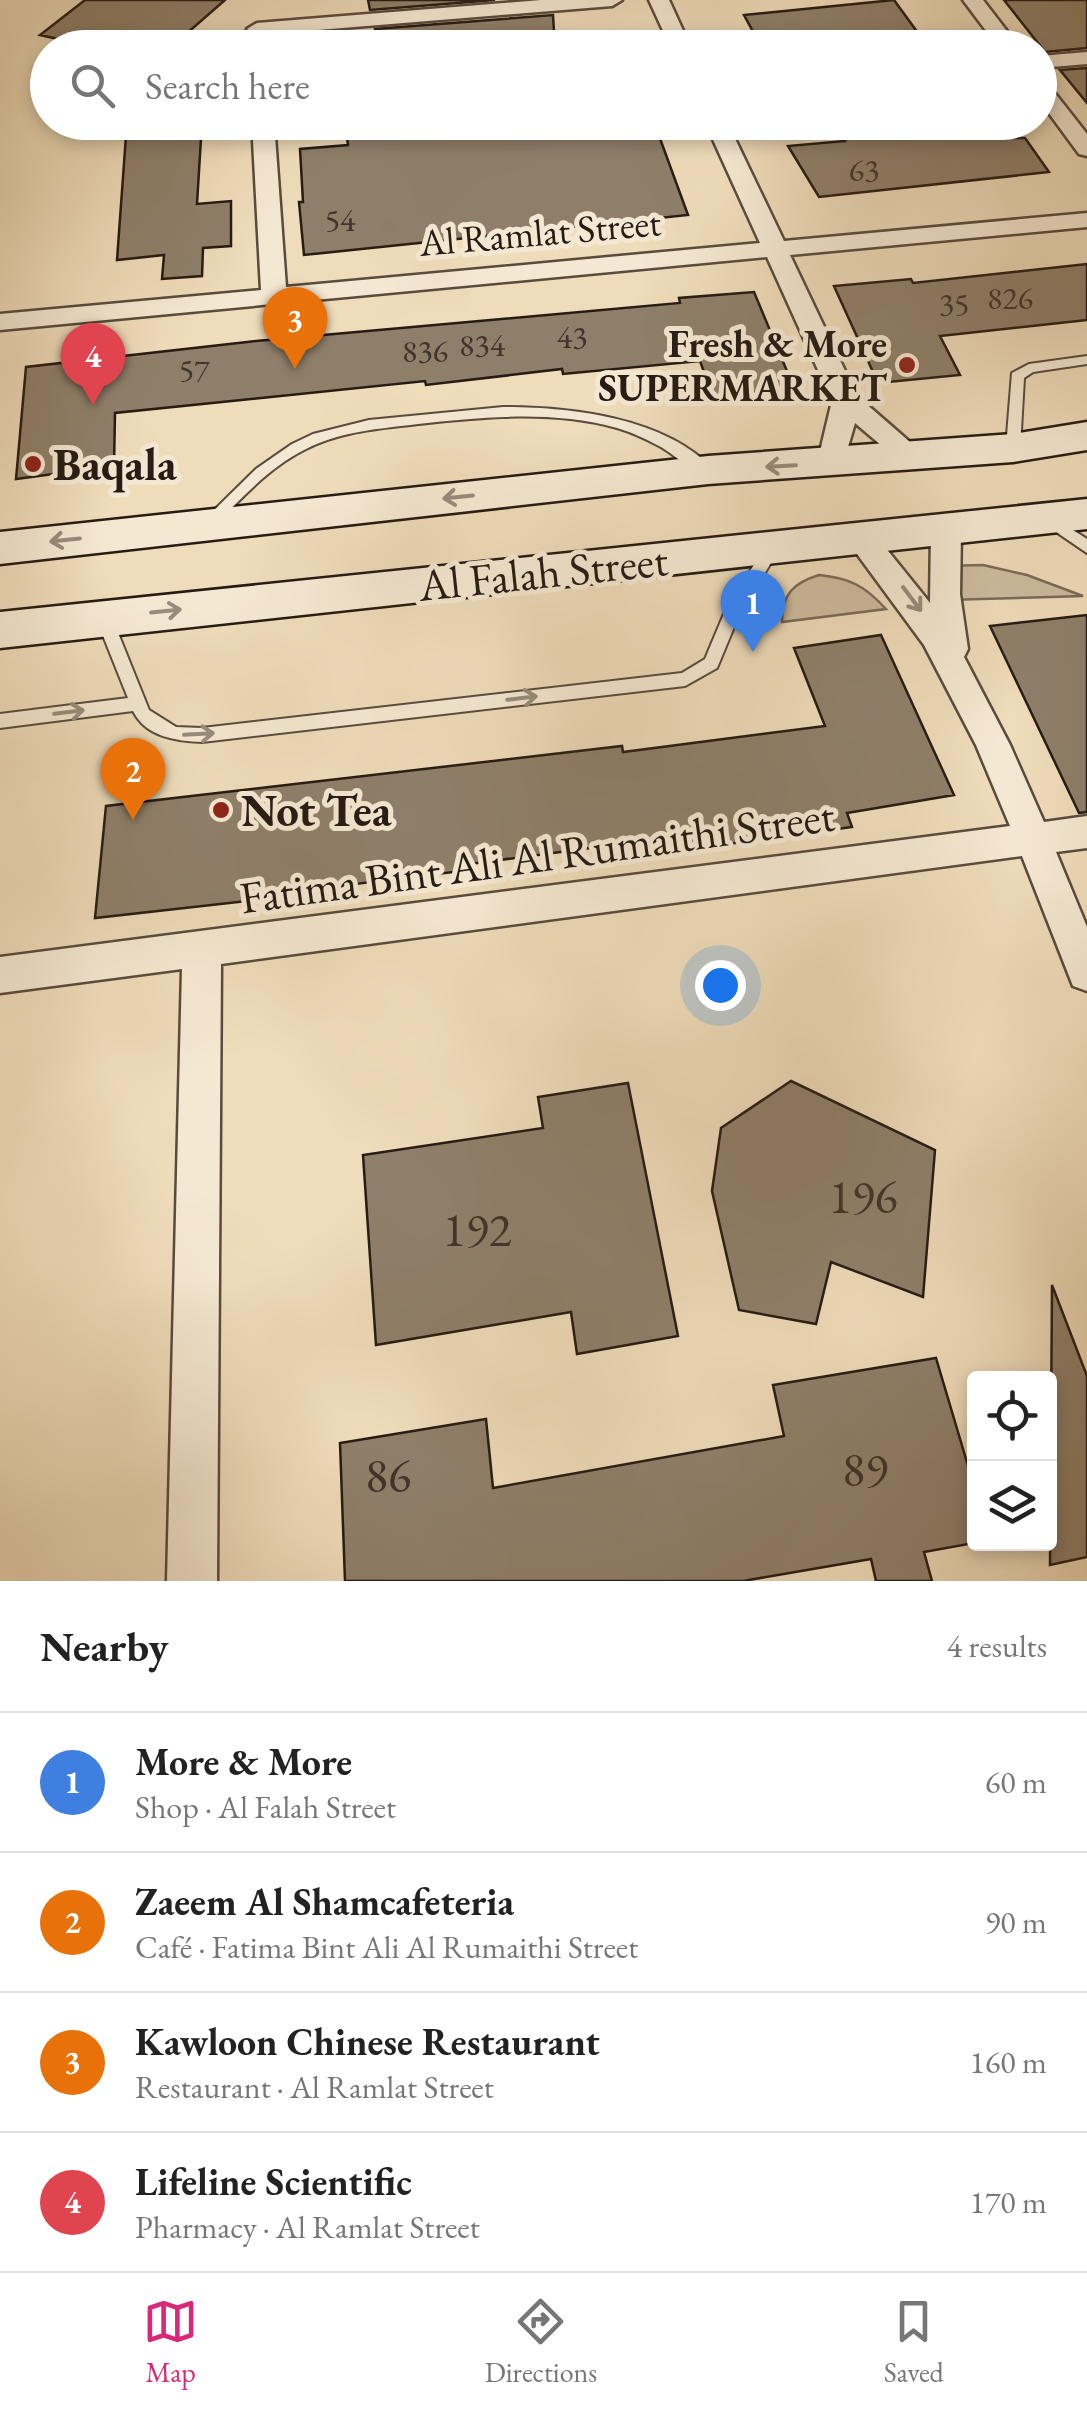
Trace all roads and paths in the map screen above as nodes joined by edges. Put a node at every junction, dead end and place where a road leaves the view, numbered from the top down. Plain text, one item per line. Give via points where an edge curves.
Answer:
1 (612, 0) edge
2 (659, 0) edge
3 (973, 0) edge
4 (258, 30) edge
5 (673, 30) edge
6 (996, 30) edge
7 (1087, 58) edge
8 (1057, 61) edge
9 (1057, 109) edge
10 (264, 140) edge
11 (724, 140) edge
12 (1087, 149) edge
13 (1087, 220) edge
14 (774, 248) junction
15 (274, 294) junction
16 (0, 322) edge
17 (1087, 360) edge
18 (846, 402) junction
19 (1087, 436) edge
20 (1013, 448) junction
21 (912, 456) junction
22 (831, 464) junction
23 (708, 470) junction
24 (1067, 516) edge
25 (206, 525) junction
26 (946, 531) junction
27 (860, 539) junction
28 (1087, 547) edge
29 (0, 548) edge
30 (772, 548) junction
31 (104, 618) junction
32 (0, 630) edge
33 (955, 665) junction
34 (138, 704) junction
35 (0, 721) edge
36 (1087, 832) edge
37 (1031, 838) junction
38 (202, 948) junction
39 (1087, 973) edge
40 (0, 975) edge
41 (192, 1581) edge

1 - 4 street
2 - 5 street
3 - 6 street
7 - 8 street
9 - 12 street
10 - 15 street
11 - 14 street
13 - 14 street, Al Ramlat Street
14 - 15 street, Al Ramlat Street
14 - 18 street
15 - 16 street, Al Ramlat Street
17 - 20 lane via 1029,368 1018,376
18 - 21 street
18 - 22 street
19 - 20 main road, Al Falah Street
20 - 21 main road, Al Falah Street
21 - 22 main road, Al Falah Street
22 -> 23 main road, Al Falah Street
23 -> 25 main road, Al Falah Street
23 - 25 lane via 647,431 573,412 369,425 343,428 275,458
24 - 26 main road, Al Falah Street
24 - 28 lane
25 -> 29 main road, Al Falah Street
26 - 27 main road, Al Falah Street
26 - 33 street via 944,594
27 - 30 main road, Al Falah Street
27 -> 33 street via 912,598
31 -> 30 main road, Al Falah Street
34 -> 30 lane via 161,730 187,736 685,679 711,663
31 - 32 main road, Al Falah Street
31 - 34 lane
33 - 37 street
35 -> 34 lane
36 - 37 street, Fatima Bint Ali Al Rumaithi Street
37 - 38 street, Fatima Bint Ali Al Rumaithi Street
37 - 39 street
38 - 40 street, Fatima Bint Ali Al Rumaithi Street
38 - 41 street

